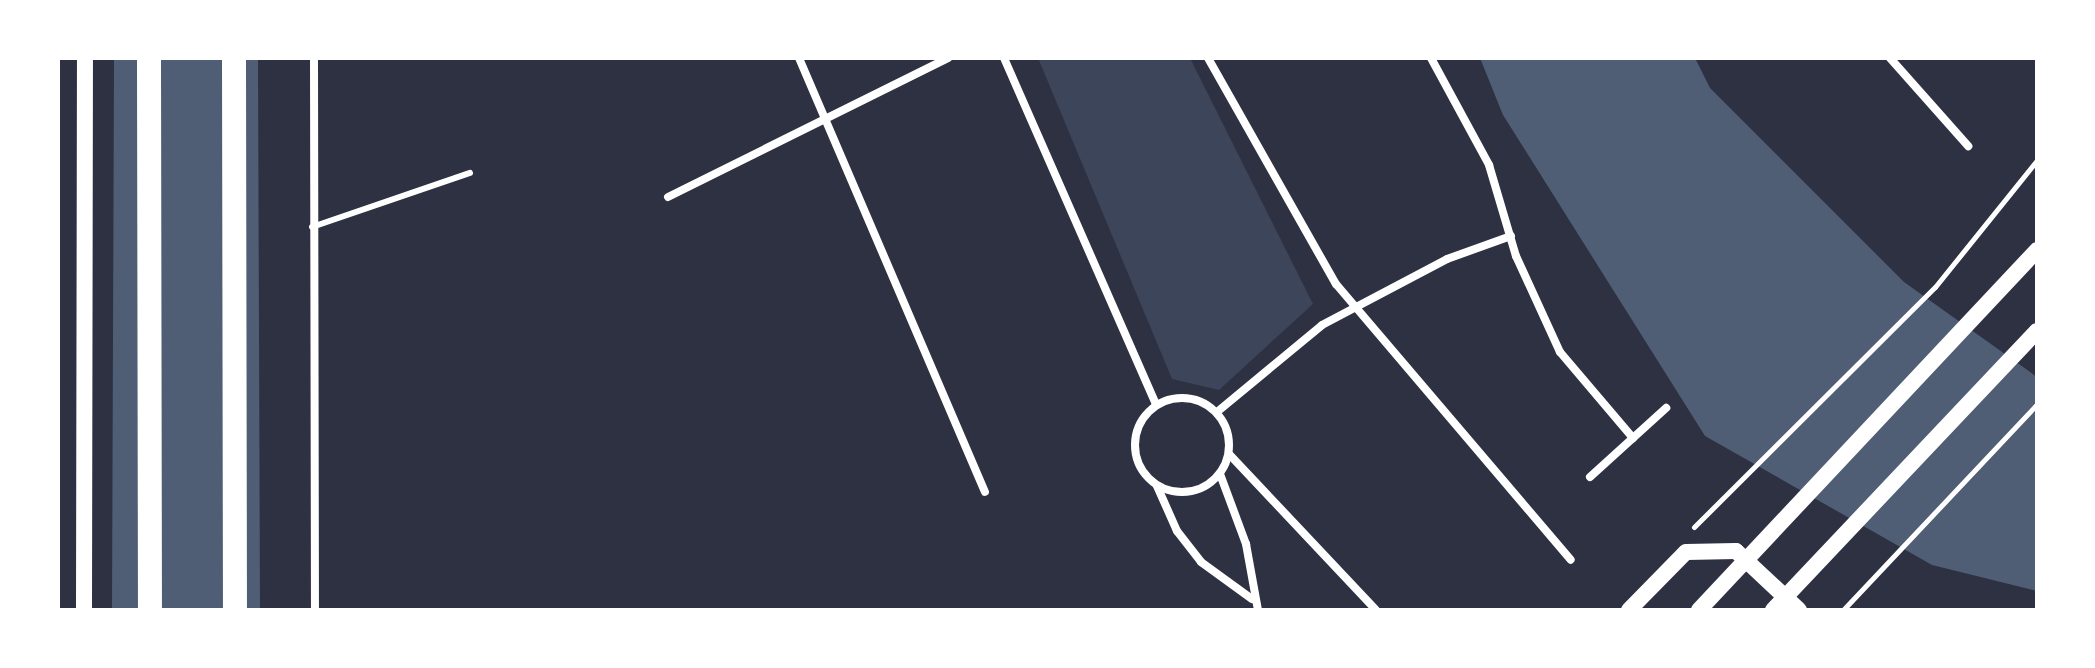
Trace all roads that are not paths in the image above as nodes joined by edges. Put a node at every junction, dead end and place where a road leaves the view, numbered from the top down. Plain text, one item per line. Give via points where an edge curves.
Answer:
1 (85, 58) edge
2 (149, 58) edge
3 (234, 58) edge
4 (314, 58) edge
5 (799, 58) edge
6 (948, 58) edge
7 (1004, 58) edge
8 (1208, 58) edge
9 (1431, 58) edge
10 (1890, 58) edge
11 (825, 119) junction
12 (1968, 146) dead end
13 (470, 173) dead end
14 (668, 197) dead end
15 (312, 227) junction
16 (1511, 236) junction
17 (2037, 250) edge
18 (1357, 308) junction
19 (2037, 331) edge
20 (1156, 405) junction
21 (1666, 408) dead end
22 (1217, 412) junction
23 (1633, 438) junction
24 (1229, 454) junction
25 (1220, 474) junction
26 (1590, 477) dead end
27 (1156, 484) junction
28 (985, 492) dead end
29 (1571, 560) dead end
30 (1252, 599) junction
31 (84, 610) edge
32 (150, 610) edge
33 (235, 610) edge
34 (315, 610) edge
35 (1258, 610) edge
36 (1376, 610) edge
37 (1629, 610) edge
38 (1699, 610) edge
39 (1773, 610) edge
40 (1799, 610) edge

1 - 31 main road
2 - 32 highway
3 - 33 highway
4 - 15 street
5 - 11 street
6 - 11 street
7 - 20 street
8 - 18 street via 1282,200
9 - 16 street via 1489,165
10 - 12 street
11 - 14 street
11 - 28 street
13 - 15 lane
15 - 34 street
16 - 18 street via 1447,259
16 - 23 street via 1560,352
17 - 38 main road
18 - 22 street via 1322,325
18 - 29 street
19 - 39 main road
20 - 22 street via 1177,397
20 - 27 street via 1135,439 1137,460
21 - 23 street
22 - 24 street
23 - 26 street
24 - 25 street
24 - 36 street
25 - 27 street via 1184,493
25 - 30 street via 1246,544
27 - 30 street via 1177,531 1201,562
30 - 35 street
37 - 40 main road via 1686,552 1736,551

